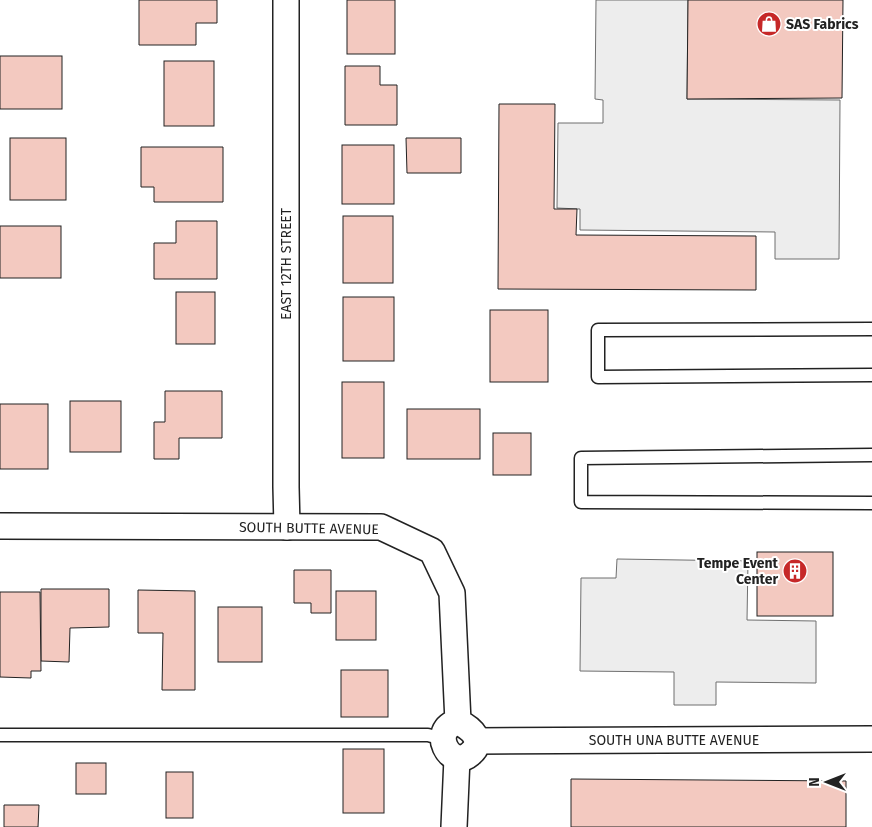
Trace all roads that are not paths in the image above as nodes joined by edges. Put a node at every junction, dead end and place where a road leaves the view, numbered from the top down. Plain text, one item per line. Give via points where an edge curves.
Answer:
1 (286, 0) edge
2 (872, 329) edge
3 (872, 375) edge
4 (872, 455) edge
5 (872, 503) edge
6 (0, 526) edge
7 (287, 527) junction
8 (0, 734) edge
9 (453, 735) junction
10 (872, 739) edge
11 (454, 827) edge

1 - 7 street, EAST 12TH STREET
2 - 3 lane via 598,330 598,377
4 - 5 lane via 581,458 581,502
6 - 7 street, SOUTH BUTTE AVENUE
7 - 9 street, SOUTH BUTTE AVENUE via 381,527 432,551 452,593
8 - 9 lane
9 - 10 street, SOUTH UNA BUTTE AVENUE via 466,757 476,741
9 - 11 street, SOUTH BUTTE AVENUE

